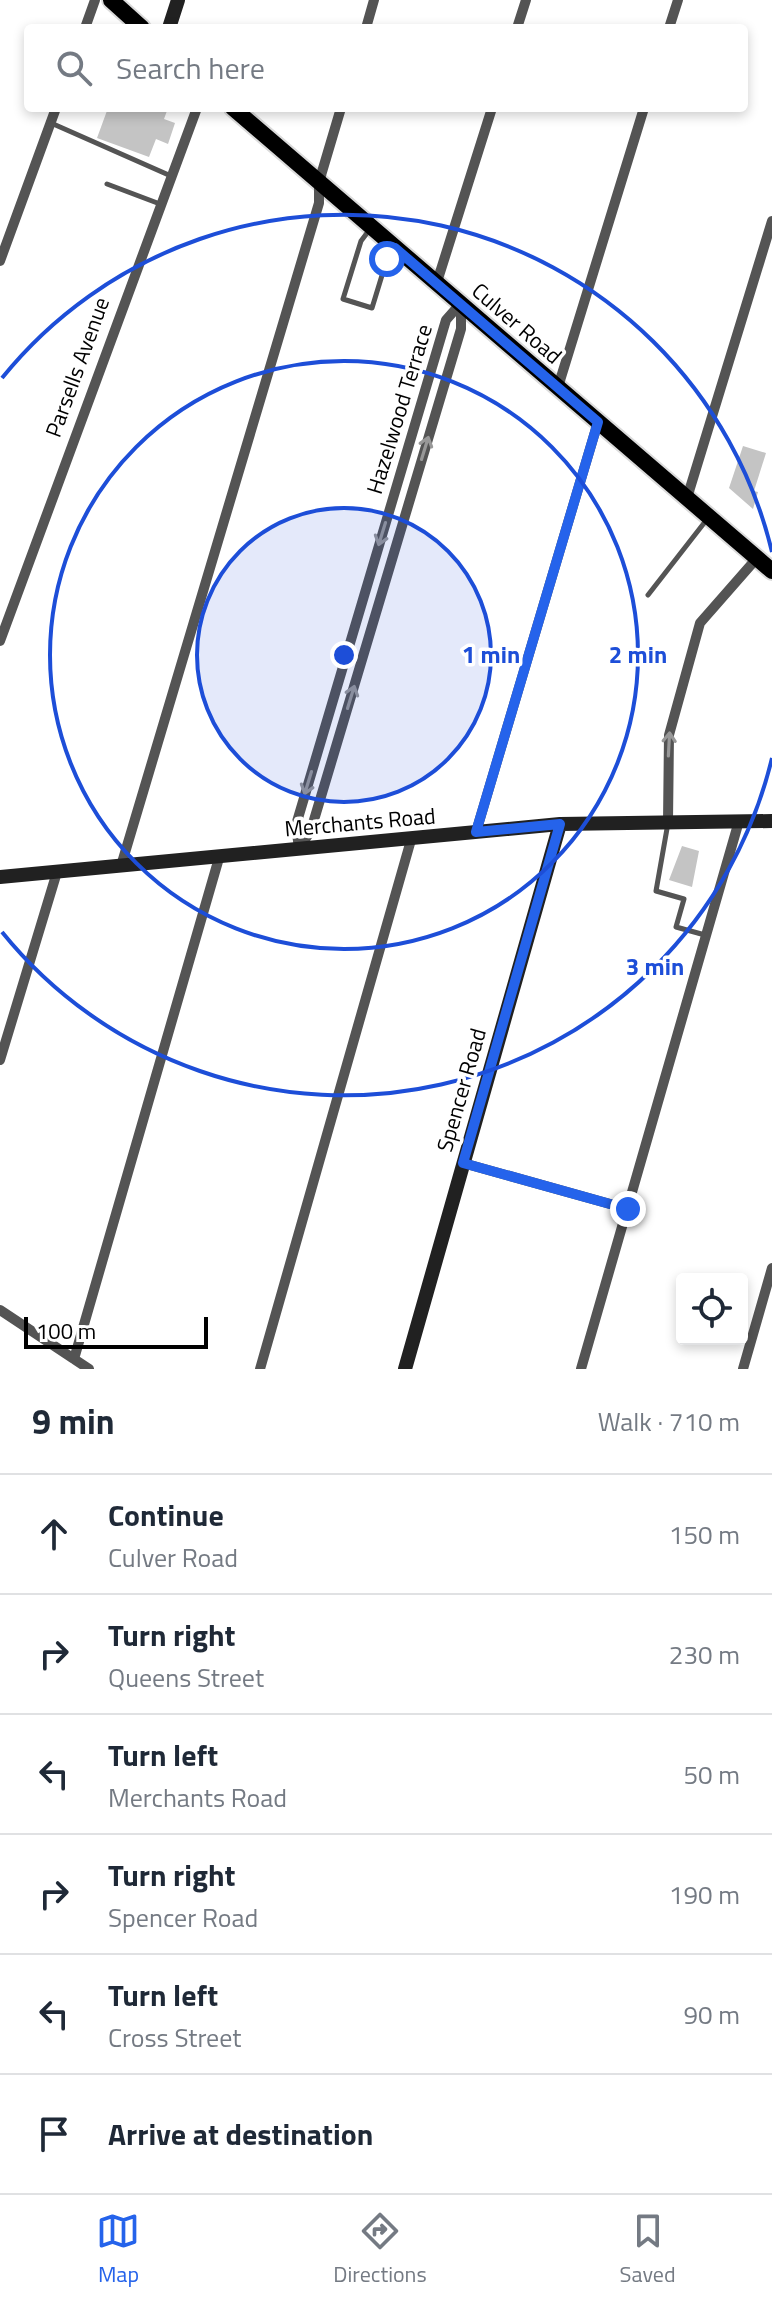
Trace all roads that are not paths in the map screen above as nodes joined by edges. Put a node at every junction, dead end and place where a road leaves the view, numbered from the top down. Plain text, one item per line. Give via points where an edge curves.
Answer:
1 (95, 0) edge
2 (111, 0) edge
3 (374, 0) edge
4 (526, 0) edge
5 (678, 0) edge
6 (173, 2) edge
7 (86, 24) edge
8 (138, 24) edge
9 (170, 24) edge
10 (367, 24) edge
11 (518, 24) edge
12 (670, 24) edge
13 (54, 112) edge
14 (195, 112) edge
15 (238, 112) edge
16 (340, 112) edge
17 (491, 112) edge
18 (643, 112) edge
19 (50, 123) junction
20 (171, 176) junction
21 (319, 182) junction
22 (107, 184) dead end
23 (161, 204) junction
24 (772, 221) edge
25 (371, 227) junction
26 (395, 248) junction
27 (0, 261) edge
28 (437, 282) junction
29 (461, 303) junction
30 (558, 387) junction
31 (598, 422) junction
32 (687, 498) junction
33 (709, 517) junction
34 (757, 558) junction
35 (772, 571) edge
36 (364, 595) junction
37 (648, 595) dead end
38 (380, 600) junction
39 (0, 641) edge
40 (739, 821) junction
41 (772, 821) edge
42 (668, 822) junction
43 (560, 824) junction
44 (476, 832) junction
45 (411, 840) junction
46 (299, 849) junction
47 (219, 858) junction
48 (121, 866) junction
49 (57, 872) junction
50 (0, 877) edge
51 (705, 935) junction
52 (0, 1060) edge
53 (463, 1163) junction
54 (628, 1209) junction
55 (772, 1268) edge
56 (0, 1310) edge
57 (74, 1359) junction
58 (89, 1369) edge
59 (260, 1369) edge
60 (405, 1369) edge
61 (581, 1369) edge
62 (743, 1369) edge

1 - 7 street
2 - 8 main road
3 - 10 street
4 - 11 street
5 - 12 street
6 - 9 street
13 - 19 street
14 - 20 street, Parsells Avenue
15 - 21 main road, Culver Road
16 - 21 street
17 - 28 street
18 - 30 street
19 - 20 lane
19 - 27 street
20 - 23 street, Parsells Avenue
21 - 25 main road, Culver Road
21 - 48 street via 319,203
22 - 23 lane
23 - 39 street, Parsells Avenue
24 - 32 street
25 - 26 main road, Culver Road
25 - 26 lane via 361,241 343,299 372,308
26 - 28 main road, Culver Road
28 - 29 main road, Culver Road
29 - 30 main road, Culver Road
29 -> 36 street, Hazelwood Terrace via 446,320
38 -> 29 street, Hazelwood Terrace via 461,329
30 - 31 main road, Culver Road
31 - 32 main road, Culver Road
31 - 44 street
32 - 33 main road, Culver Road
33 - 34 main road, Culver Road
33 - 37 lane
34 - 35 main road, Culver Road
42 -> 34 street via 669,735 700,623
36 - 38 lane
36 -> 46 street, Hazelwood Terrace via 296,825
46 -> 38 street, Hazelwood Terrace via 311,830
40 - 41 street, Merchants Road
40 - 42 street, Merchants Road
40 - 51 street
42 - 43 street, Merchants Road
42 - 51 lane via 656,891 684,899 676,927
43 - 44 street, Merchants Road
43 - 53 street, Spencer Road
44 - 45 street, Merchants Road
45 - 46 street, Merchants Road
45 - 59 street
46 - 47 street, Merchants Road
47 - 48 street, Merchants Road
47 - 57 street
48 - 49 street, Merchants Road
49 - 50 street, Merchants Road
49 - 52 street
51 - 54 street
53 - 54 street
53 - 60 street, Spencer Road
54 - 61 street
55 - 62 street
56 - 57 street
57 - 58 street

